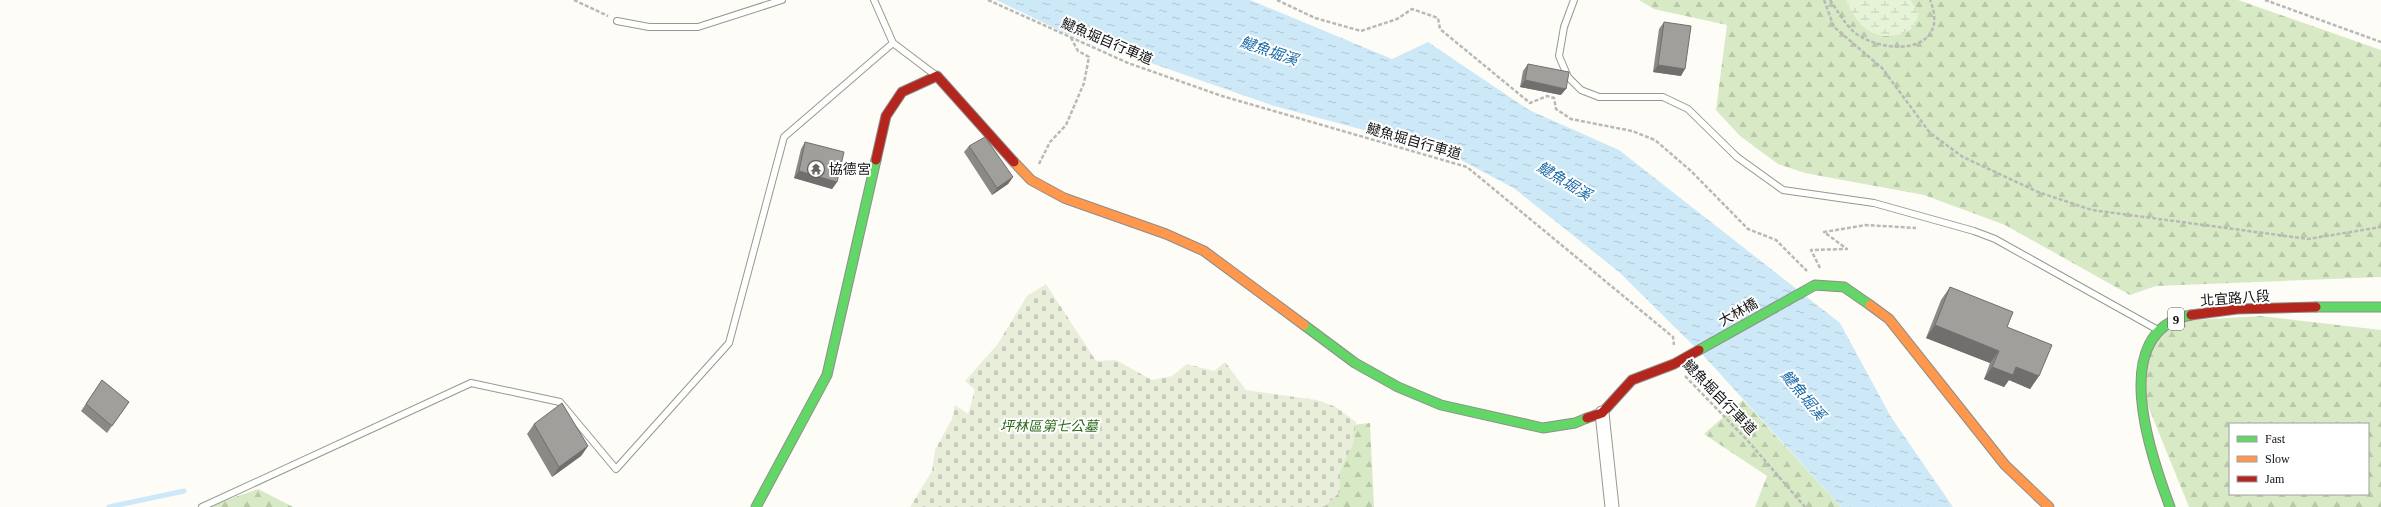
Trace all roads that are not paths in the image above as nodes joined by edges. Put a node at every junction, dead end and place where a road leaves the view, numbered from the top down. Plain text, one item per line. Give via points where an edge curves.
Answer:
1 (782, 0) edge
2 (874, 0) edge
3 (1574, 0) edge
4 (617, 21) road end
5 (893, 44) junction
6 (937, 76) junction
7 (2381, 307) edge
8 (2159, 331) junction
9 (1602, 413) junction
10 (202, 507) edge
11 (756, 507) edge
12 (1612, 507) edge
13 (2049, 507) edge
14 (2170, 507) edge

1 - 4 lane via 698,27 649,27
2 - 5 lane
3 - 8 lane via 1564,27 1559,56 1568,77 1581,90 1599,97 1663,97 1688,110 1737,157 1783,190 1874,203 1974,231 1995,239
5 - 6 lane
5 - 10 lane via 784,137 729,343 616,469 560,402 471,383
6 - 9 street via 1032,180 1064,198 1166,234 1204,251 1355,364 1405,390 1441,405 1543,428 1575,423
6 - 11 street via 902,92 886,116 827,375
7 - 8 street, 北宜路八段 / 9 via 2216,310 2182,317 2169,322
8 - 14 street, 北宜路八段 / 9 via 2147,350 2141,374 2142,395 2144,426 2156,470
9 - 12 street
9 - 13 street, 大林橋 via 1632,380 1674,364 1822,286 1844,287 1889,319 2005,465

